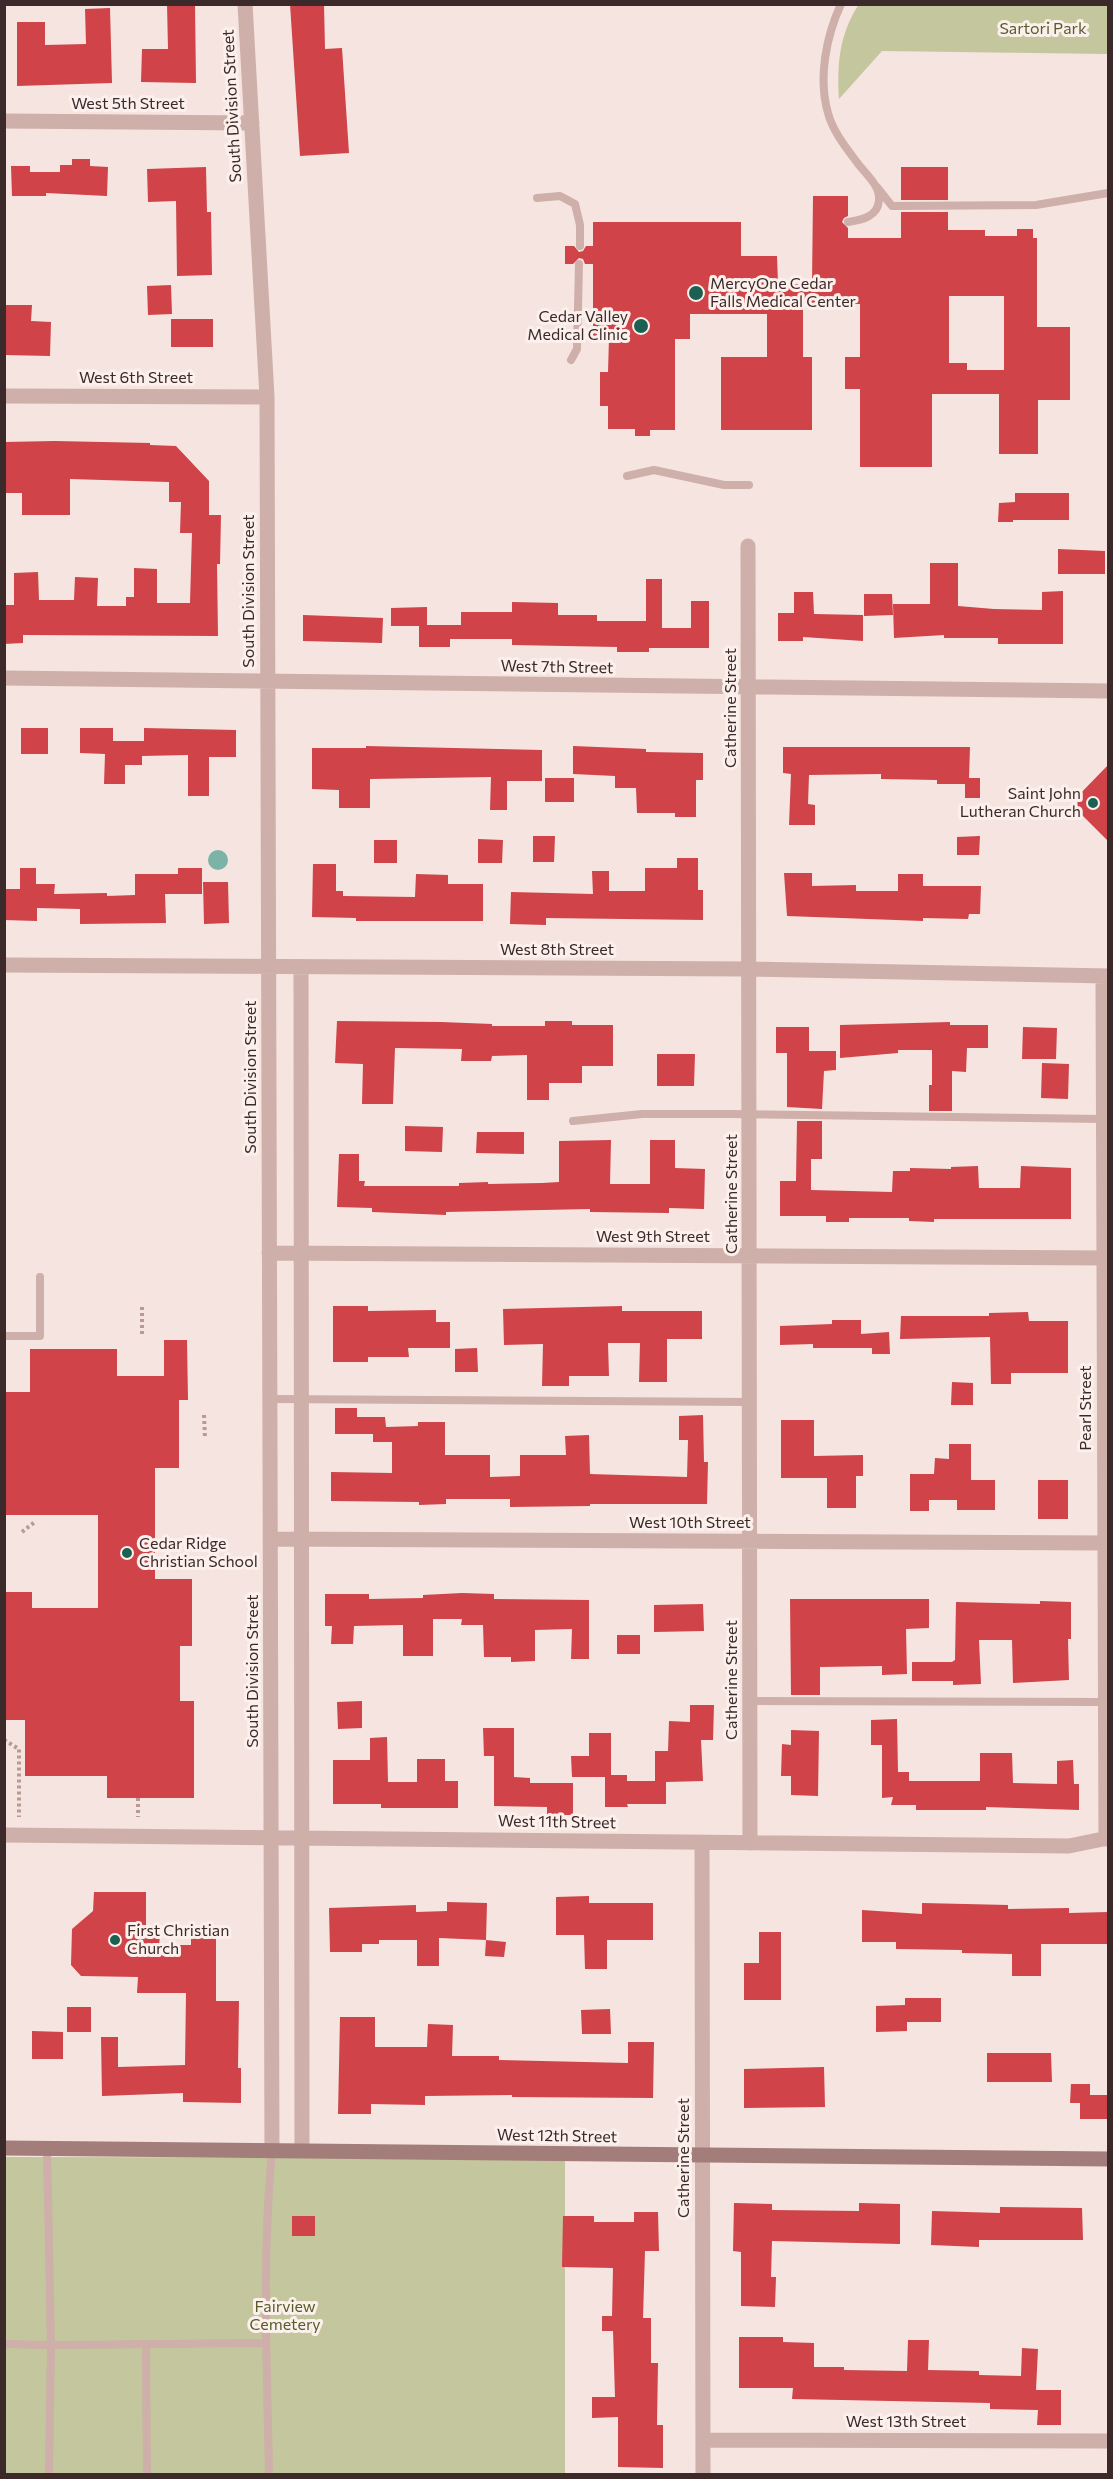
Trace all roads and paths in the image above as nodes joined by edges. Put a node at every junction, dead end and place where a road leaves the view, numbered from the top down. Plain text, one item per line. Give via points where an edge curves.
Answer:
1 (244, 4) edge
2 (841, 4) edge
3 (4, 121) edge
4 (252, 123) junction
5 (876, 185) junction
6 (1108, 193) edge
7 (537, 198) dead end
8 (848, 222) dead end
9 (579, 246) dead end
10 (579, 264) dead end
11 (571, 360) dead end
12 (4, 396) edge
13 (267, 397) junction
14 (627, 476) dead end
15 (748, 485) dead end
16 (748, 546) dead end
17 (4, 678) edge
18 (268, 680) junction
19 (748, 688) junction
20 (1108, 691) edge
21 (4, 965) edge
22 (269, 966) junction
23 (301, 967) junction
24 (749, 969) junction
25 (1106, 976) edge
26 (750, 1115) junction
27 (1102, 1119) junction
28 (573, 1122) dead end
29 (270, 1253) junction
30 (301, 1254) junction
31 (749, 1256) junction
32 (1106, 1258) edge
33 (40, 1277) dead end
34 (142, 1307) dead end
35 (4, 1336) edge
36 (142, 1336) dead end
37 (270, 1399) junction
38 (301, 1399) junction
39 (750, 1402) junction
40 (204, 1415) dead end
41 (206, 1438) dead end
42 (36, 1521) dead end
43 (22, 1532) dead end
44 (270, 1539) junction
45 (302, 1539) junction
46 (750, 1541) junction
47 (1106, 1543) edge
48 (750, 1701) junction
49 (1106, 1702) junction
50 (4, 1740) edge
51 (138, 1798) dead end
52 (19, 1817) dead end
53 (138, 1817) dead end
54 (4, 1835) edge
55 (271, 1837) junction
56 (302, 1837) junction
57 (1107, 1839) edge
58 (702, 1842) junction
59 (750, 1843) junction
60 (4, 2148) edge
61 (47, 2149) junction
62 (272, 2150) junction
63 (302, 2150) junction
64 (702, 2157) junction
65 (1108, 2159) edge
66 (266, 2343) junction
67 (4, 2344) edge
68 (146, 2344) junction
69 (51, 2346) junction
70 (703, 2440) junction
71 (1108, 2441) edge
72 (49, 2475) edge
73 (147, 2475) edge
74 (269, 2475) edge
75 (703, 2475) edge

1 - 4 street, South Division Street
2 - 5 lane via 827,46 823,76 828,113 847,150
3 - 4 street, West 5th Street
4 - 13 street, South Division Street
5 - 6 lane via 892,206 1036,205
5 - 8 lane via 879,201 874,213
7 - 9 lane via 560,196 575,204
10 - 11 lane via 577,349
12 - 13 street, West 6th Street
13 - 18 street, South Division Street
14 - 15 lane via 654,470 724,485
16 - 19 street, Catherine Street
17 - 18 street, West 7th Street
18 - 19 street, West 7th Street
18 - 22 street, South Division Street
19 - 20 street, West 7th Street
19 - 24 street, Catherine Street
21 - 22 street, West 8th Street
22 - 23 street, West 8th Street
22 - 29 street, South Division Street
23 - 24 street, West 8th Street
23 - 30 street
24 - 25 street, West 8th Street
24 - 26 street, Catherine Street
25 - 27 street, Pearl Street
26 - 27 lane
26 - 28 lane via 642,1114
26 - 31 street, Catherine Street
27 - 32 street, Pearl Street
29 - 30 street, West 9th Street
29 - 37 street, South Division Street
30 - 31 street, West 9th Street
30 - 38 street
31 - 32 street, West 9th Street
31 - 39 street, Catherine Street
32 - 47 street, Pearl Street
33 - 35 lane via 40,1336
34 - 36 path
37 - 38 lane
37 - 44 street, South Division Street
38 - 39 lane
38 - 45 street
39 - 46 street, Catherine Street
40 - 41 path
42 - 43 path
44 - 45 street, West 10th Street
44 - 55 street, South Division Street
45 - 46 street, West 10th Street
45 - 56 street
46 - 47 street, West 10th Street
46 - 48 street, Catherine Street
47 - 49 street, Pearl Street
48 - 49 lane
48 - 59 street, Catherine Street
49 - 57 street, Pearl Street
50 - 52 path via 19,1749
51 - 53 path
54 - 55 street, West 11th Street
55 - 56 street, West 11th Street
55 - 62 street, South Division Street
56 - 58 street, West 11th Street
56 - 63 street
57 - 59 street, West 11th Street via 1069,1846
58 - 59 street, West 11th Street
58 - 64 street, Catherine Street
60 - 61 main road, West 12th Street
61 - 62 main road, West 12th Street
61 - 69 lane
62 - 63 main road, West 12th Street
62 - 66 lane
63 - 64 main road, West 12th Street
64 - 65 main road, West 12th Street
64 - 70 street, Catherine Street
66 - 68 lane
66 - 74 lane
67 - 69 lane
68 - 69 lane
68 - 73 lane
69 - 72 lane
70 - 71 street, West 13th Street
70 - 75 street, Catherine Street

